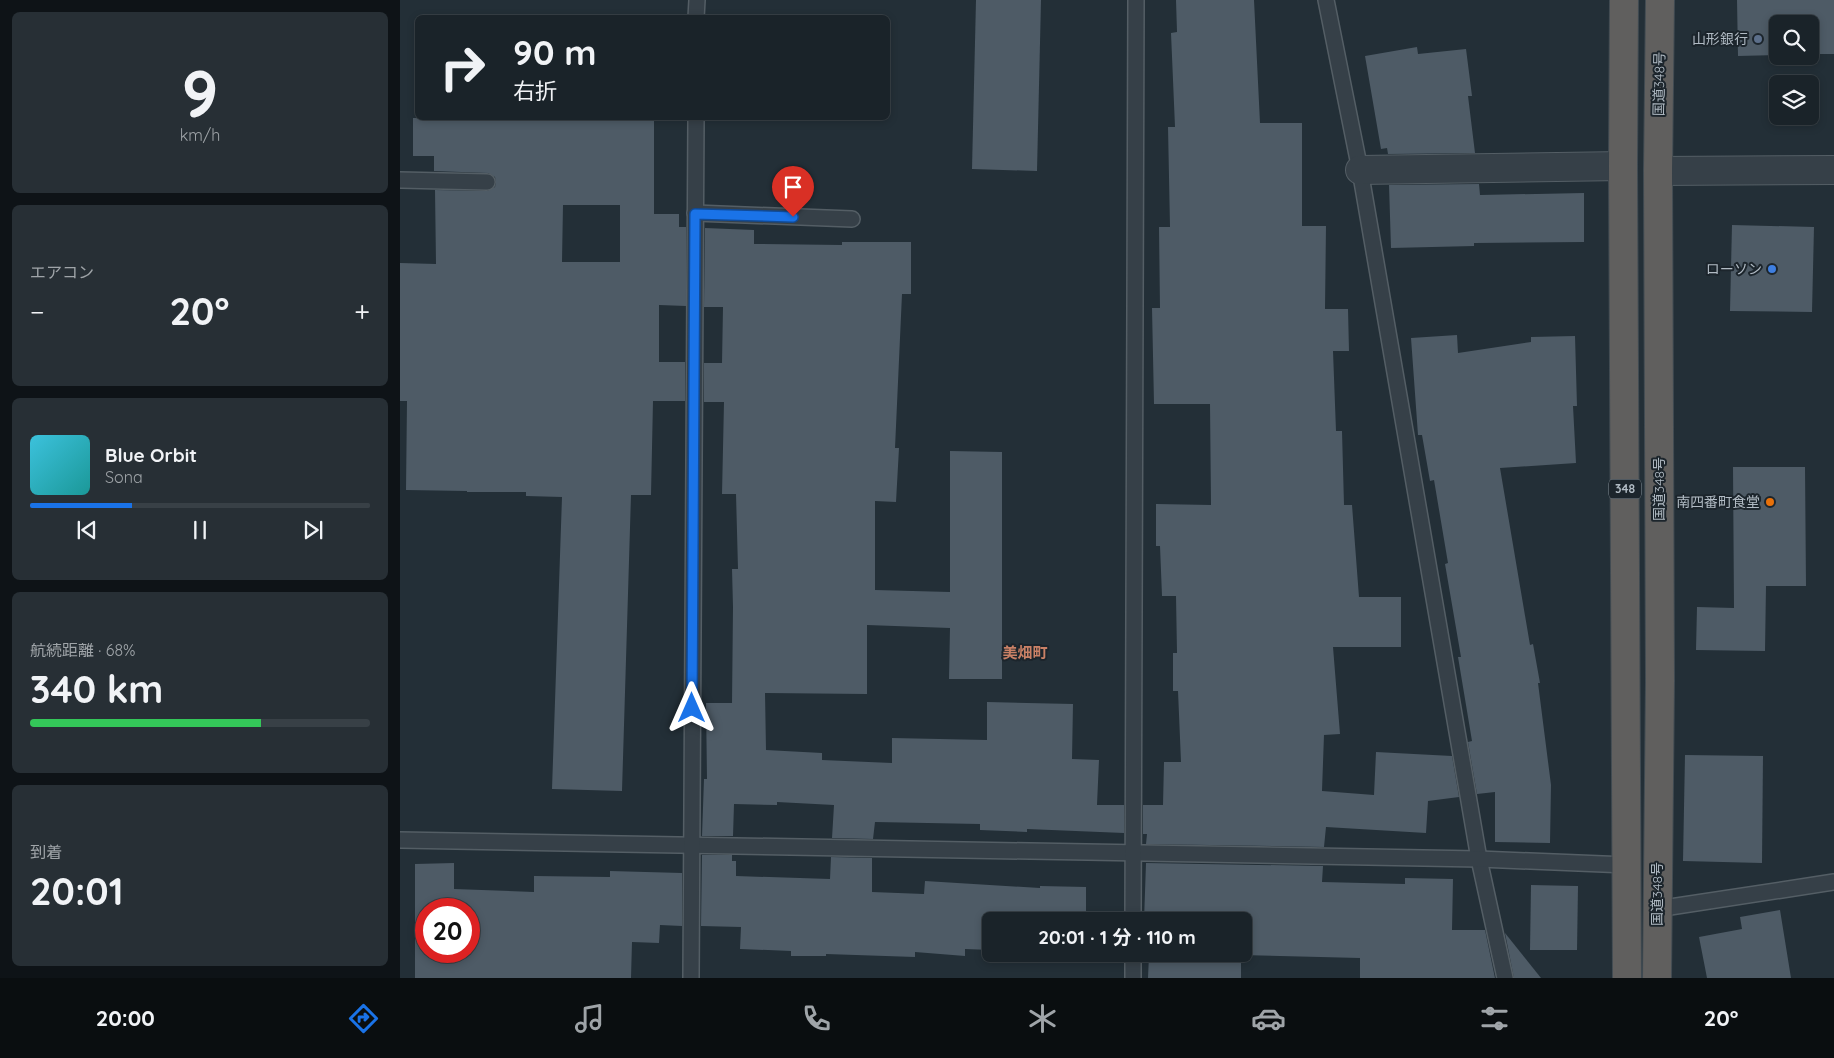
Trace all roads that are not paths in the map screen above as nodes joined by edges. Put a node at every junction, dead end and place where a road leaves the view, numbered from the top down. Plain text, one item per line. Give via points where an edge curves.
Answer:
1 (696, 0) edge
2 (1136, 0) edge
3 (1326, 0) edge
4 (1624, 0) edge
5 (1660, 0) edge
6 (696, 15) edge
7 (696, 120) edge
8 (1623, 166) junction
9 (1360, 170) junction
10 (1834, 170) edge
11 (1658, 171) junction
12 (400, 180) edge
13 (487, 182) dead end
14 (695, 214) junction
15 (852, 219) dead end
16 (400, 840) edge
17 (691, 846) junction
18 (1133, 853) junction
19 (1479, 859) junction
20 (1627, 865) junction
21 (1834, 882) edge
22 (1657, 909) junction
23 (1133, 912) edge
24 (1133, 962) edge
25 (691, 978) edge
26 (1133, 978) edge
27 (1505, 978) edge
28 (1627, 978) edge
29 (1658, 978) edge

1 - 6 lane
2 - 18 lane
3 - 9 lane
4 - 8 highway, 348
5 - 11 highway, 国道348号 / 348
7 - 14 lane
8 - 9 street
8 - 20 highway, 348
9 - 19 lane
10 - 11 street
11 - 22 highway, 国道348号 / 348 via 1660,681
12 - 13 lane
14 - 15 lane
14 - 17 lane
16 - 17 lane
17 - 18 lane
17 - 25 lane
18 - 19 lane
18 - 23 lane
19 - 20 lane
19 - 27 lane
20 - 28 highway, 348
21 - 22 lane
22 - 29 highway, 国道348号 / 348
24 - 26 lane

